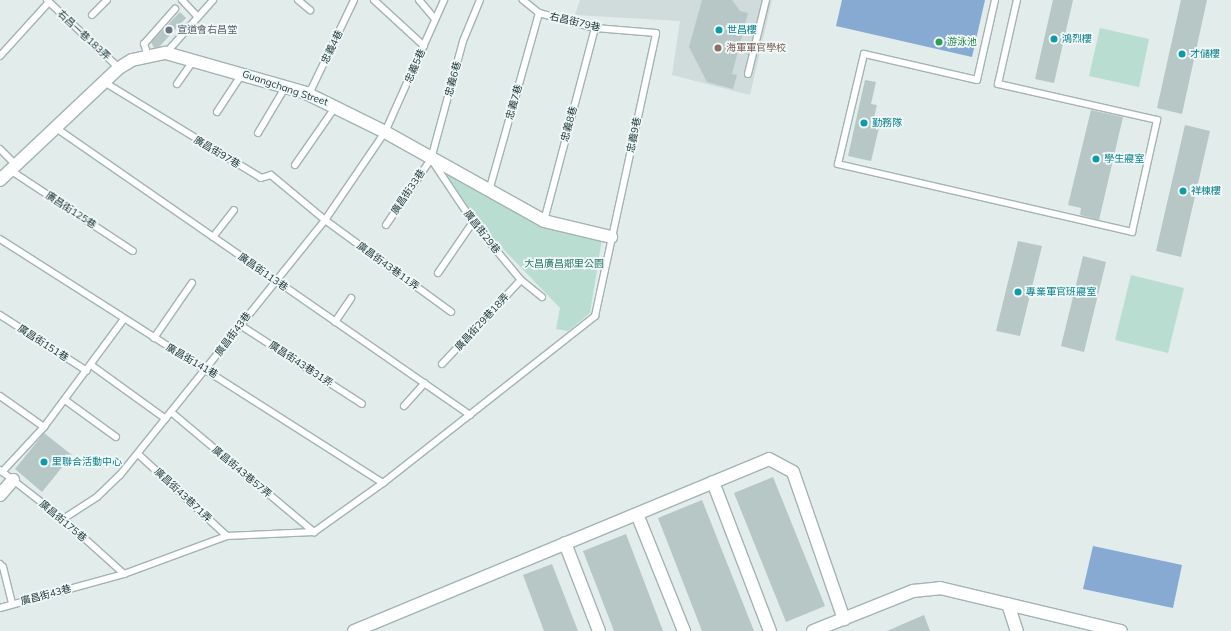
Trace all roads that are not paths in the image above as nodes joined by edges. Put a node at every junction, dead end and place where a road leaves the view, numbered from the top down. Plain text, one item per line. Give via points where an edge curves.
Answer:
1 (106, 0) edge
2 (182, 0) edge
3 (213, 0) edge
4 (298, 0) edge
5 (354, 0) edge
6 (374, 0) edge
7 (419, 0) edge
8 (444, 0) edge
9 (480, 0) edge
10 (523, 0) edge
11 (766, 0) edge
12 (995, 0) edge
13 (1017, 0) edge
14 (48, 1) edge
15 (175, 9) dead end
16 (310, 10) dead end
17 (539, 13) junction
18 (92, 15) dead end
19 (198, 17) junction
20 (435, 19) junction
21 (595, 28) junction
22 (656, 33) joint
23 (424, 46) junction
24 (166, 53) junction
25 (0, 56) edge
26 (148, 56) junction
27 (194, 60) junction
28 (119, 68) junction
29 (243, 73) junction
30 (748, 74) dead end
31 (104, 82) junction
32 (177, 84) dead end
33 (286, 86) junction
34 (309, 94) junction
35 (336, 106) junction
36 (217, 112) dead end
37 (56, 128) junction
38 (385, 132) junction
39 (258, 133) dead end
40 (0, 149) edge
41 (431, 159) junction
42 (295, 165) dead end
43 (13, 167) junction
44 (0, 180) edge
45 (489, 190) junction
46 (234, 210) dead end
47 (325, 220) junction
48 (544, 221) junction
49 (473, 222) junction
50 (386, 225) dead end
51 (214, 237) junction
52 (611, 237) junction
53 (0, 239) edge
54 (133, 251) dead end
55 (438, 272) dead end
56 (275, 280) junction
57 (522, 280) junction
58 (192, 283) dead end
59 (542, 297) dead end
60 (351, 298) dead end
61 (450, 312) dead end
62 (0, 314) edge
63 (124, 320) junction
64 (335, 322) junction
65 (240, 325) junction
66 (154, 338) junction
67 (442, 364) dead end
68 (89, 368) junction
69 (207, 369) junction
70 (424, 383) junction
71 (0, 396) edge
72 (65, 400) junction
73 (362, 404) dead end
74 (404, 406) dead end
75 (171, 412) junction
76 (470, 415) junction
77 (166, 419) junction
78 (44, 427) junction
79 (116, 437) dead end
80 (138, 454) junction
81 (1, 471) edge
82 (13, 480) junction
83 (713, 482) junction
84 (383, 484) junction
85 (0, 494) edge
86 (637, 514) junction
87 (63, 519) junction
88 (314, 532) junction
89 (227, 536) junction
90 (565, 544) junction
91 (0, 564) edge
92 (124, 574) junction
93 (12, 604) junction
94 (1008, 604) junction
95 (0, 608) edge
96 (844, 619) junction
97 (354, 631) edge
98 (599, 631) edge
99 (684, 631) edge
100 (770, 631) edge
101 (814, 631) edge
102 (1017, 631) edge
103 (1121, 631) edge

1 - 18 lane
2 - 19 lane
3 - 19 lane
4 - 16 lane
5 - 34 lane, 忠義4巷
6 - 23 lane
7 - 20 lane
8 - 20 lane, 忠義5巷
9 - 41 lane, 忠義6巷 via 463,41
10 - 17 lane, 右昌街79巷
11 - 30 lane
12 - 13 lane via 977,80 864,54 838,164 1132,232 1157,120 998,84
14 - 25 lane, 右昌一巷183弄
14 - 28 lane, 右昌一巷183弄
15 - 26 lane via 144,44
17 - 21 lane, 右昌街79巷
17 - 45 lane, 忠義7巷
19 - 24 lane
20 - 23 lane, 忠義5巷
21 - 22 lane, 右昌街79巷
21 - 48 lane, 忠義8巷
22 - 52 lane, 忠義9巷
23 - 38 lane, 忠義5巷
24 - 26 street, Guangchang Street
24 - 27 street, Guangchang Street
26 - 28 street, Guangchang Street
27 - 29 street, Guangchang Street
27 - 32 lane
28 - 31 street, Guangchang Street
29 - 33 street, Guangchang Street
29 - 36 lane
31 - 37 street, Guangchang Street
31 - 47 lane, 廣昌街97巷 via 261,178 271,175
33 - 34 street, Guangchang Street
33 - 39 lane
34 - 35 street, Guangchang Street
35 - 38 street, Guangchang Street
35 - 42 lane
37 - 43 street, Guangchang Street
37 - 51 lane, 廣昌街113巷
38 - 41 street, Guangchang Street
38 - 47 lane, 廣昌街43巷
40 - 43 lane, 廣昌街125巷
41 - 45 street, Guangchang Street
41 - 49 lane, 廣昌街29巷
41 - 50 lane, 廣昌街33巷
43 - 44 street, Guangchang Street
43 - 54 lane, 廣昌街125巷
45 - 48 street, Guangchang Street
46 - 51 lane
47 - 56 lane, 廣昌街43巷
47 - 61 lane, 廣昌街43巷11弄
48 - 52 street, Guangchang Street
49 - 55 lane
49 - 57 lane, 廣昌街29巷
51 - 56 lane, 廣昌街113巷
52 - 76 lane, 忠義9巷 via 595,316
53 - 63 lane, 廣昌街141巷
56 - 64 lane, 廣昌街113巷
56 - 65 lane, 廣昌街43巷
57 - 59 lane, 廣昌街29巷
57 - 67 lane, 廣昌街29巷18弄
58 - 66 lane
60 - 64 lane
62 - 68 lane, 廣昌街151巷
63 - 66 lane, 廣昌街141巷
63 - 68 lane
64 - 70 lane, 廣昌街113巷
65 - 69 lane, 廣昌街43巷
65 - 73 lane, 廣昌街43巷31弄
66 - 69 lane, 廣昌街141巷
68 - 72 lane
68 - 77 lane
69 - 75 lane, 廣昌街43巷
69 - 84 lane, 廣昌街141巷
70 - 74 lane
70 - 76 lane, 廣昌街113巷
71 - 78 lane
72 - 78 lane
72 - 79 lane
75 - 77 lane, 廣昌街43巷
75 - 88 lane, 廣昌街43巷57弄
76 - 84 lane, 忠義9巷
77 - 80 lane, 廣昌街43巷
78 - 81 lane
80 - 87 lane, 廣昌街43巷 via 97,497
80 - 89 lane, 廣昌街43巷71弄
81 - 82 lane, 廣昌街175巷
82 - 85 street
82 - 87 lane, 廣昌街175巷
83 - 86 street
83 - 96 street via 769,459 793,472
83 - 100 street
84 - 88 lane, 忠義9巷
86 - 90 street
86 - 99 street
87 - 92 lane, 廣昌街175巷
88 - 89 lane, 廣昌街43巷
89 - 92 lane, 廣昌街43巷
90 - 97 street
90 - 98 street
91 - 93 lane via 3,567
92 - 93 lane, 廣昌街43巷
93 - 95 lane, 廣昌街43巷
94 - 96 street via 940,588 913,591
94 - 102 street
94 - 103 street
96 - 101 street

